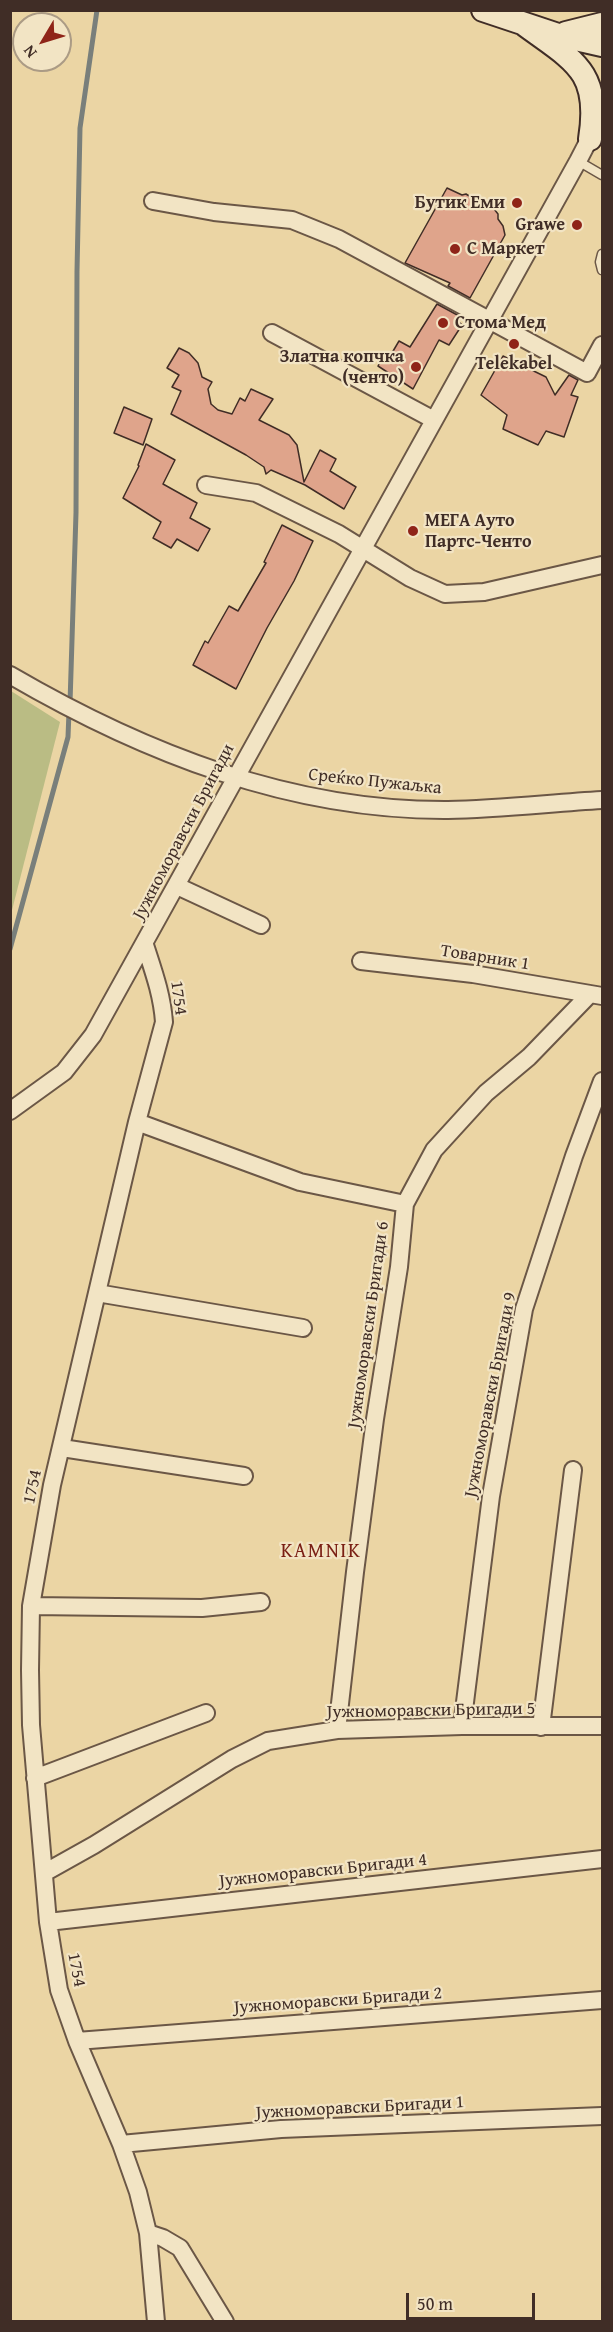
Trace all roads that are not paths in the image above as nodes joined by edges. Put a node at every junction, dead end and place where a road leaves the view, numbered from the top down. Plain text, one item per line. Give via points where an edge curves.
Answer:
1 (483, 10) edge
2 (603, 24) edge
3 (525, 25) junction
4 (558, 35) junction
5 (603, 45) edge
6 (603, 113) edge
7 (596, 133) edge
8 (578, 162) junction
9 (603, 175) edge
10 (153, 201) dead end
11 (603, 254) edge
12 (603, 270) edge
13 (489, 320) junction
14 (272, 333) dead end
15 (603, 345) edge
16 (434, 420) junction
17 (206, 485) dead end
18 (363, 548) junction
19 (603, 565) edge
20 (10, 675) edge
21 (235, 777) junction
22 (603, 800) edge
23 (177, 886) junction
24 (261, 925) dead end
25 (145, 945) junction
26 (361, 961) dead end
27 (596, 996) edge
28 (603, 1081) edge
29 (10, 1111) edge
30 (137, 1122) junction
31 (405, 1204) junction
32 (97, 1293) junction
33 (303, 1328) dead end
34 (62, 1448) junction
35 (573, 1470) dead end
36 (244, 1476) dead end
37 (261, 1602) dead end
38 (31, 1606) junction
39 (206, 1713) dead end
40 (462, 1726) junction
41 (603, 1726) edge
42 (541, 1727) junction
43 (336, 1730) junction
44 (35, 1778) junction
45 (603, 1859) edge
46 (44, 1873) junction
47 (48, 1922) junction
48 (603, 2000) edge
49 (77, 2041) junction
50 (603, 2116) edge
51 (121, 2144) junction
52 (148, 2233) junction
53 (156, 2322) edge
54 (225, 2322) edge

1 - 3 main road
2 - 4 main road
3 - 4 main road
3 - 7 main road via 574,60 588,82
4 - 5 main road
6 - 7 street, Јужноморавски Бригади
7 - 8 street, Јужноморавски Бригади
8 - 9 lane
8 - 13 street, Јужноморавски Бригади
10 - 13 street via 292,220 339,239
11 - 12 lane
13 - 15 street via 586,373
13 - 16 street, Јужноморавски Бригади
14 - 16 street
16 - 18 street, Јужноморавски Бригади
17 - 18 street via 256,493
18 - 19 street via 410,578 445,594 484,592
18 - 21 street, Јужноморавски Бригади
20 - 21 street, Среќко Пужаљка via 117,732
21 - 22 street, Среќко Пужаљка via 292,794 448,810
21 - 23 street, Јужноморавски Бригади
23 - 24 street
23 - 25 street, Јужноморавски Бригади
25 - 29 street, Јужноморавски Бригади via 93,1035 64,1072
25 - 30 street, 1754 via 157,981 164,1022
26 - 27 street, Товарник 1 via 473,974
27 - 31 street, Јужноморавски Бригади 6 via 486,1094 434,1150
28 - 40 street, Јужноморавски Бригади 9 via 524,1309 491,1496
30 - 31 street via 300,1182
30 - 32 street, 1754
31 - 43 street, Јужноморавски Бригади 6
32 - 33 street
32 - 34 street, 1754
34 - 36 street
34 - 38 street, 1754
35 - 42 street
37 - 38 street via 202,1608
38 - 44 street, 1754
39 - 44 street
40 - 42 street, Јужноморавски Бригади 5
40 - 43 street, Јужноморавски Бригади 5
41 - 42 street, Јужноморавски Бригади 5
43 - 46 street, Јужноморавски Бригади 5 via 268,1742 232,1758
44 - 46 street, 1754
45 - 47 street, Јужноморавски Бригади 4
46 - 47 street, 1754
47 - 49 street, 1754 via 59,1990
48 - 49 street, Јужноморавски Бригади 2
49 - 51 street, 1754
50 - 51 street, Јужноморавски Бригади 1 via 281,2129
51 - 52 street, 1754
52 - 53 street, 1754
52 - 54 street via 180,2248

